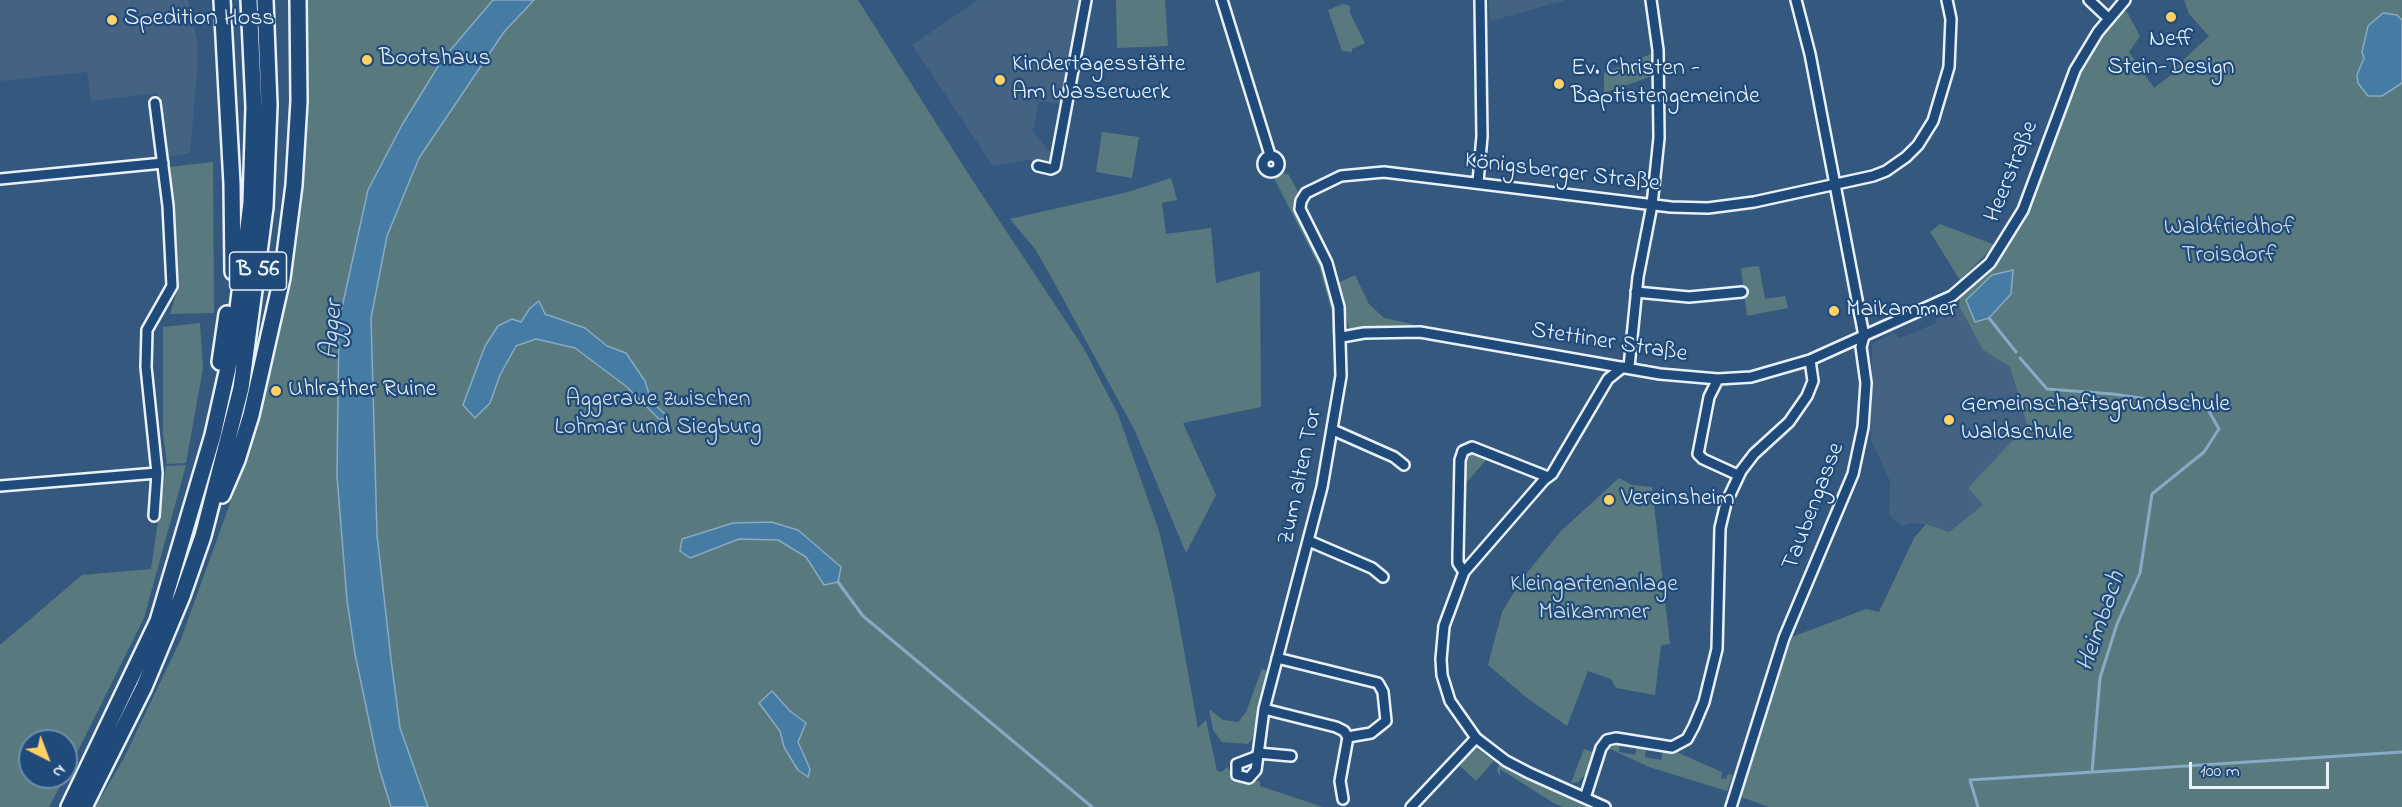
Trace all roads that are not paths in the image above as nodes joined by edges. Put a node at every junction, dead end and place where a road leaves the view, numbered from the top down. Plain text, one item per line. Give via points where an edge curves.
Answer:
1 (249, 0) edge
2 (265, 0) edge
3 (1086, 0) edge
4 (1222, 0) edge
5 (1480, 0) edge
6 (1651, 0) edge
7 (1796, 0) edge
8 (1947, 0) edge
9 (2089, 0) edge
10 (2125, 0) edge
11 (220, 2) edge
12 (298, 2) edge
13 (2108, 18) junction
14 (155, 103) dead end
15 (1270, 155) dead end
16 (164, 163) junction
17 (1038, 166) dead end
18 (0, 179) edge
19 (1478, 182) junction
20 (1834, 184) junction
21 (1652, 205) junction
22 (1300, 209) joint
23 (1636, 292) junction
24 (1742, 292) dead end
25 (1864, 336) junction
26 (1342, 337) junction
27 (1810, 360) junction
28 (1626, 367) junction
29 (1718, 379) junction
30 (1333, 430) junction
31 (213, 435) junction
32 (1404, 465) dead end
33 (157, 473) junction
34 (1738, 475) junction
35 (1548, 477) junction
36 (0, 486) edge
37 (154, 516) dead end
38 (203, 536) junction
39 (1308, 541) junction
40 (1464, 572) junction
41 (1383, 577) dead end
42 (1277, 658) junction
43 (1264, 709) junction
44 (1348, 737) junction
45 (1476, 738) junction
46 (1291, 756) dead end
47 (1585, 798) junction
48 (1343, 799) dead end
49 (69, 807) edge
50 (84, 807) edge
51 (1411, 807) edge
52 (1605, 807) edge
53 (1731, 807) edge

1 - 31 highway, B 56 via 254,107 250,202 234,341
2 - 38 highway, B 56 via 269,105 263,229 241,388
3 - 17 street via 1055,167
4 - 15 street
5 - 19 street via 1482,136
6 - 21 street via 1658,50 1659,110
7 - 20 street, Taubengasse
8 - 20 street, Königsberger Straße via 1951,19 1949,68 1929,129 1914,150 1892,168
9 - 13 street
10 - 13 street, Heerstraße
11 - 31 highway via 234,263
12 - 38 highway via 299,101 294,185 282,278 248,427
13 - 25 street, Heerstraße via 2075,70 2023,210 2001,249 1959,292
14 - 16 street
16 - 18 street
16 - 33 street via 172,286 147,330 146,358
19 - 21 street, Königsberger Straße
19 - 22 street, Königsberger Straße via 1384,172 1355,173 1310,189 1300,201
20 - 21 street, Königsberger Straße via 1725,206
20 - 25 street, Taubengasse
21 - 23 street
22 - 26 street, Zum alten Tor via 1330,273
23 - 24 street via 1689,297
23 - 28 street
25 - 27 street, Stettiner Straße
25 - 53 street, Taubengasse via 1863,427 1853,474 1784,638
26 - 28 street, Stettiner Straße via 1420,332
26 - 30 street, Zum alten Tor
27 - 29 street, Stettiner Straße via 1751,377
27 - 34 street via 1814,381 1802,405
28 - 29 street, Stettiner Straße
28 - 35 street via 1608,379
29 - 34 street via 1707,404 1698,454
30 - 32 street
30 - 39 street, Zum alten Tor
31 - 49 highway, B 56 via 158,621
33 - 36 street
33 - 37 street
34 - 47 street via 1720,528 1717,649 1694,726 1687,739 1672,747 1607,740
35 - 40 street
35 - 40 street via 1472,447 1463,451 1458,563
38 - 50 highway, B 56 via 156,660
39 - 41 street via 1372,567
39 - 42 street, Zum alten Tor
40 - 45 street via 1444,626 1441,666 1455,710
42 - 43 street, Zum alten Tor
42 - 44 street via 1378,683 1383,692 1386,721 1371,733
43 - 44 street via 1336,728
43 - 46 street, Zum alten Tor via 1258,754
44 - 48 street via 1340,781
45 - 47 street via 1506,761
45 - 51 street
47 - 52 street

